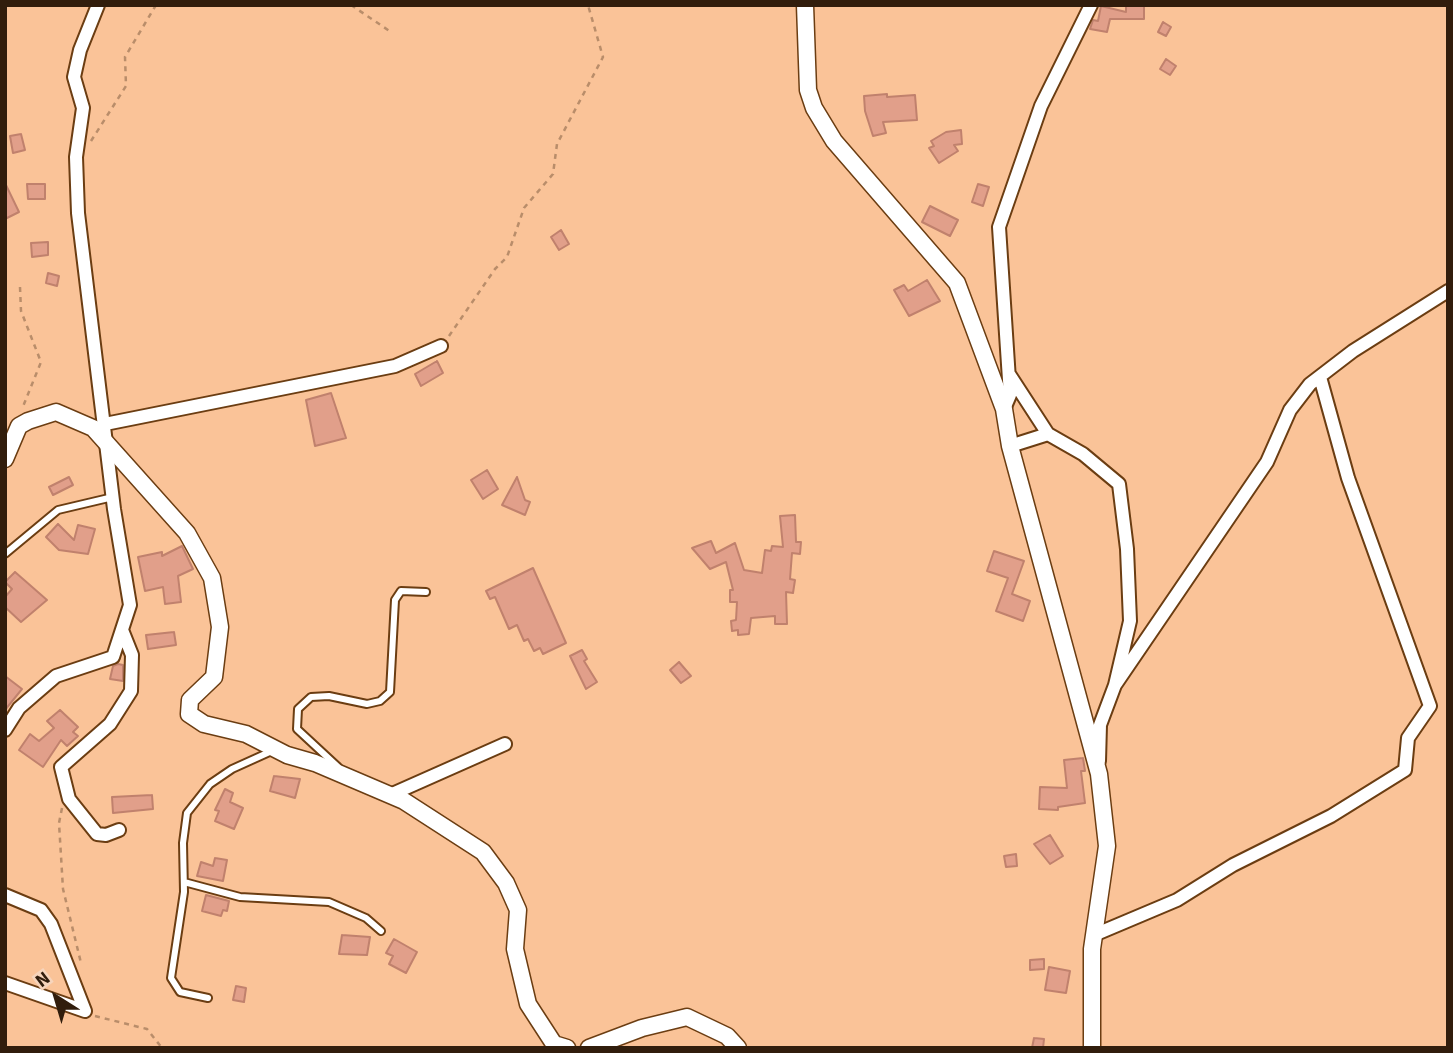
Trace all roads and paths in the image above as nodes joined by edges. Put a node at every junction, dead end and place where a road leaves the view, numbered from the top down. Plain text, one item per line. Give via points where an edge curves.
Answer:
1 (97, 5) edge
2 (156, 5) edge
3 (352, 5) edge
4 (588, 5) edge
5 (805, 5) edge
6 (1091, 5) edge
7 (391, 32) dead end
8 (90, 143) dead end
9 (20, 288) dead end
10 (1448, 291) edge
11 (441, 346) joint
12 (1009, 374) junction
13 (1320, 377) junction
14 (1004, 409) junction
15 (105, 424) junction
16 (19, 426) junction
17 (1048, 434) junction
18 (107, 444) junction
19 (1010, 446) junction
20 (5, 459) edge
21 (113, 497) junction
22 (5, 554) edge
23 (426, 592) dead end
24 (122, 630) junction
25 (1115, 685) junction
26 (5, 730) edge
27 (505, 744) dead end
28 (276, 750) junction
29 (1099, 774) junction
30 (352, 780) junction
31 (66, 789) junction
32 (390, 796) junction
33 (119, 831) dead end
34 (184, 882) junction
35 (5, 895) edge
36 (381, 931) dead end
37 (1094, 935) junction
38 (82, 968) dead end
39 (5, 983) edge
40 (208, 998) dead end
41 (91, 1011) junction
42 (162, 1048) edge
43 (567, 1048) edge
44 (589, 1048) edge
45 (738, 1048) edge
46 (1092, 1048) edge

1 - 15 street via 74,78 83,108 76,157 78,213
2 - 8 path via 125,57 126,86
3 - 7 path
4 - 11 path via 603,57 557,144 553,174 524,208 507,257
5 - 14 street via 808,90 814,108 834,141 957,283
6 - 12 street via 1041,106 999,228
9 - 16 path via 21,311 41,362 22,405
10 - 13 street
11 - 15 street via 395,366
12 - 14 street via 1010,395
12 - 17 street
13 - 25 street via 1290,410 1267,462
13 - 37 street via 1348,478 1430,706 1408,738 1405,770 1177,900
14 - 19 street
15 - 18 street
16 - 18 street via 56,412 93,428
16 - 20 street
17 - 19 street
17 - 25 street via 1083,454 1119,484 1130,621
18 - 21 street
18 - 28 street via 187,533 212,578 220,627 214,677 190,700 189,714 204,724 246,734
19 - 29 street
21 - 22 lane via 58,510
21 - 24 street via 131,605
23 - 30 lane via 401,591 394,600 390,692 367,704 311,697 298,709 297,729
24 - 26 street via 113,657 56,676 19,708
24 - 31 street via 132,655 131,691 110,724 61,767
25 - 29 street via 1100,725
27 - 32 street
28 - 30 street
28 - 34 lane via 210,784 187,813
29 - 37 street via 1107,846
30 - 32 street
31 - 33 street via 97,834
31 - 38 path via 59,823 63,890
32 - 43 street via 483,852 506,883 518,911 515,949 528,1004 554,1044
34 - 36 lane via 240,897 330,902 366,918
34 - 40 lane via 171,978 180,992
35 - 41 street via 41,910
37 - 46 street
39 - 41 street
41 - 42 path via 147,1029
44 - 45 street via 687,1017 727,1036

